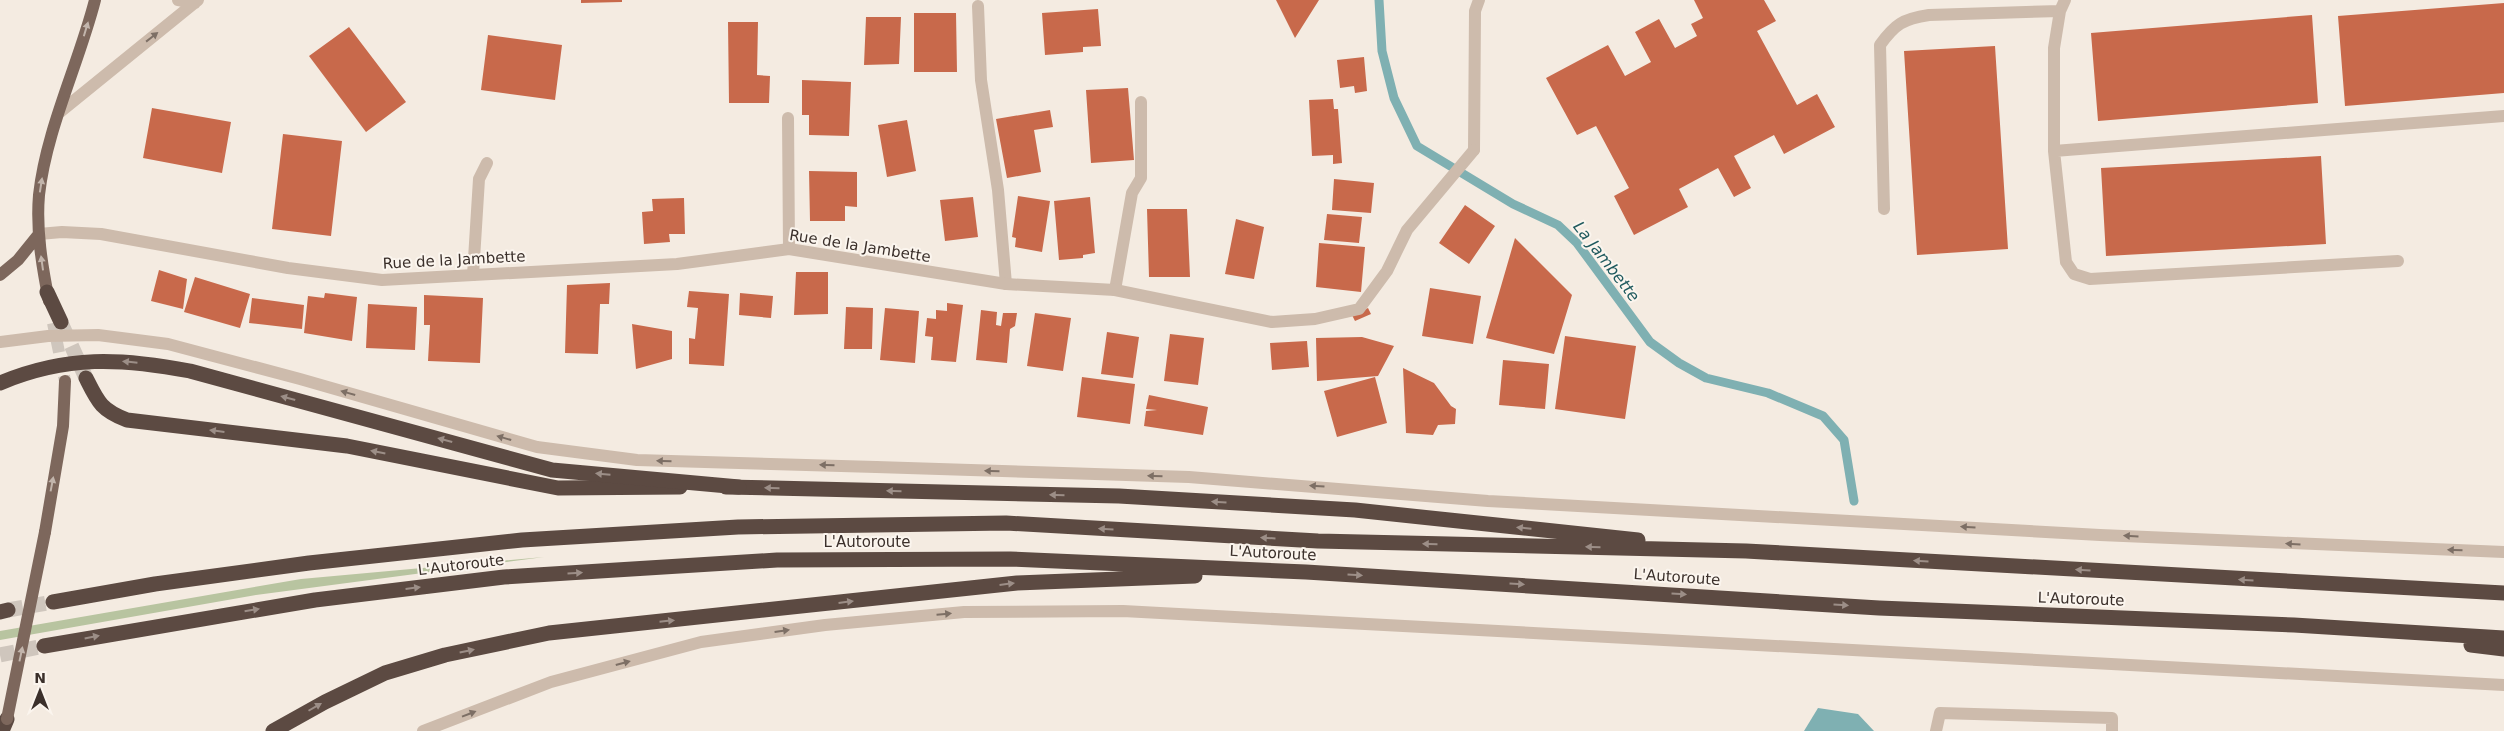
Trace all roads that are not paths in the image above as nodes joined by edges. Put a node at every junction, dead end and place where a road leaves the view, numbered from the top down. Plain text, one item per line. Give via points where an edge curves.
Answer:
1 (95, 0) edge
2 (178, 0) edge
3 (1479, 0) edge
4 (197, 2) edge
5 (2062, 5) edge
6 (978, 6) dead end
7 (1141, 102) dead end
8 (60, 112) junction
9 (2504, 116) edge
10 (788, 118) dead end
11 (2054, 151) junction
12 (487, 163) dead end
13 (1884, 209) dead end
14 (39, 234) junction
15 (789, 249) junction
16 (2398, 261) dead end
17 (0, 275) edge
18 (473, 275) junction
19 (1006, 284) junction
20 (1115, 290) junction
21 (47, 292) joint
22 (57, 323) tunnel mouth
23 (0, 342) edge
24 (86, 378) tunnel mouth
25 (65, 381) tunnel mouth
26 (0, 383) edge
27 (739, 487) junction
28 (1746, 551) junction
29 (2504, 552) edge
30 (1306, 572) junction
31 (2278, 582) junction
32 (2504, 582) edge
33 (2504, 593) edge
34 (53, 602) tunnel mouth
35 (2294, 625) junction
36 (2504, 638) edge
37 (44, 646) tunnel mouth
38 (2504, 649) edge
39 (2504, 684) edge
40 (5, 727) edge
41 (273, 731) edge
42 (423, 731) edge
43 (1936, 731) edge
44 (2112, 731) edge

8 -> 1 main road
2 - 4 street
3 - 20 street, Rue de la Jambette via 1475,11 1474,150 1407,230 1387,271 1359,309 1315,319 1272,322
8 -> 4 street
5 - 11 street via 2054,48
5 - 13 street via 1929,15 1909,18 1892,28 1880,45
6 - 19 street via 980,80 998,190
7 - 20 street via 1141,178 1132,193
14 -> 8 main road via 39,196 44,165
9 - 11 street
10 - 15 street
11 - 16 street via 2066,262 2074,274 2090,279
12 - 18 street via 479,179
14 - 17 main road via 18,260
14 - 18 street, Rue de la Jambette via 101,234 288,268 382,280
21 -> 14 main road
15 - 18 street, Rue de la Jambette via 677,264
15 - 19 street, Rue de la Jambette
19 - 20 street, Rue de la Jambette
21 - 22 highway
29 -> 23 street, bridge via 2110,535 1506,502 1189,477 636,460 537,447 168,344 98,335 48,336
27 -> 24 highway, bridge via 558,488 347,446 127,420 109,413
40 -> 25 main road, bridge via 46,532 63,426
27 -> 26 highway, bridge via 552,470 190,371 151,364 112,360 70,363
28 -> 27 highway via 1355,510 1119,496
31 -> 28 highway, L'Autoroute
28 -> 34 highway, L'Autoroute via 1318,541 1006,524 738,527 522,540 309,563
30 -> 35 highway, L'Autoroute via 1879,608
37 -> 30 highway, L'Autoroute via 315,600 504,577 757,562 1010,559
41 -> 30 highway via 385,673 549,633 1017,583
31 - 32 highway
31 - 33 highway, L'Autoroute
35 - 36 highway, L'Autoroute
35 - 38 highway
42 -> 39 street via 550,682 701,642 825,625 964,612 1123,611
43 - 44 street via 1940,713 2112,718

